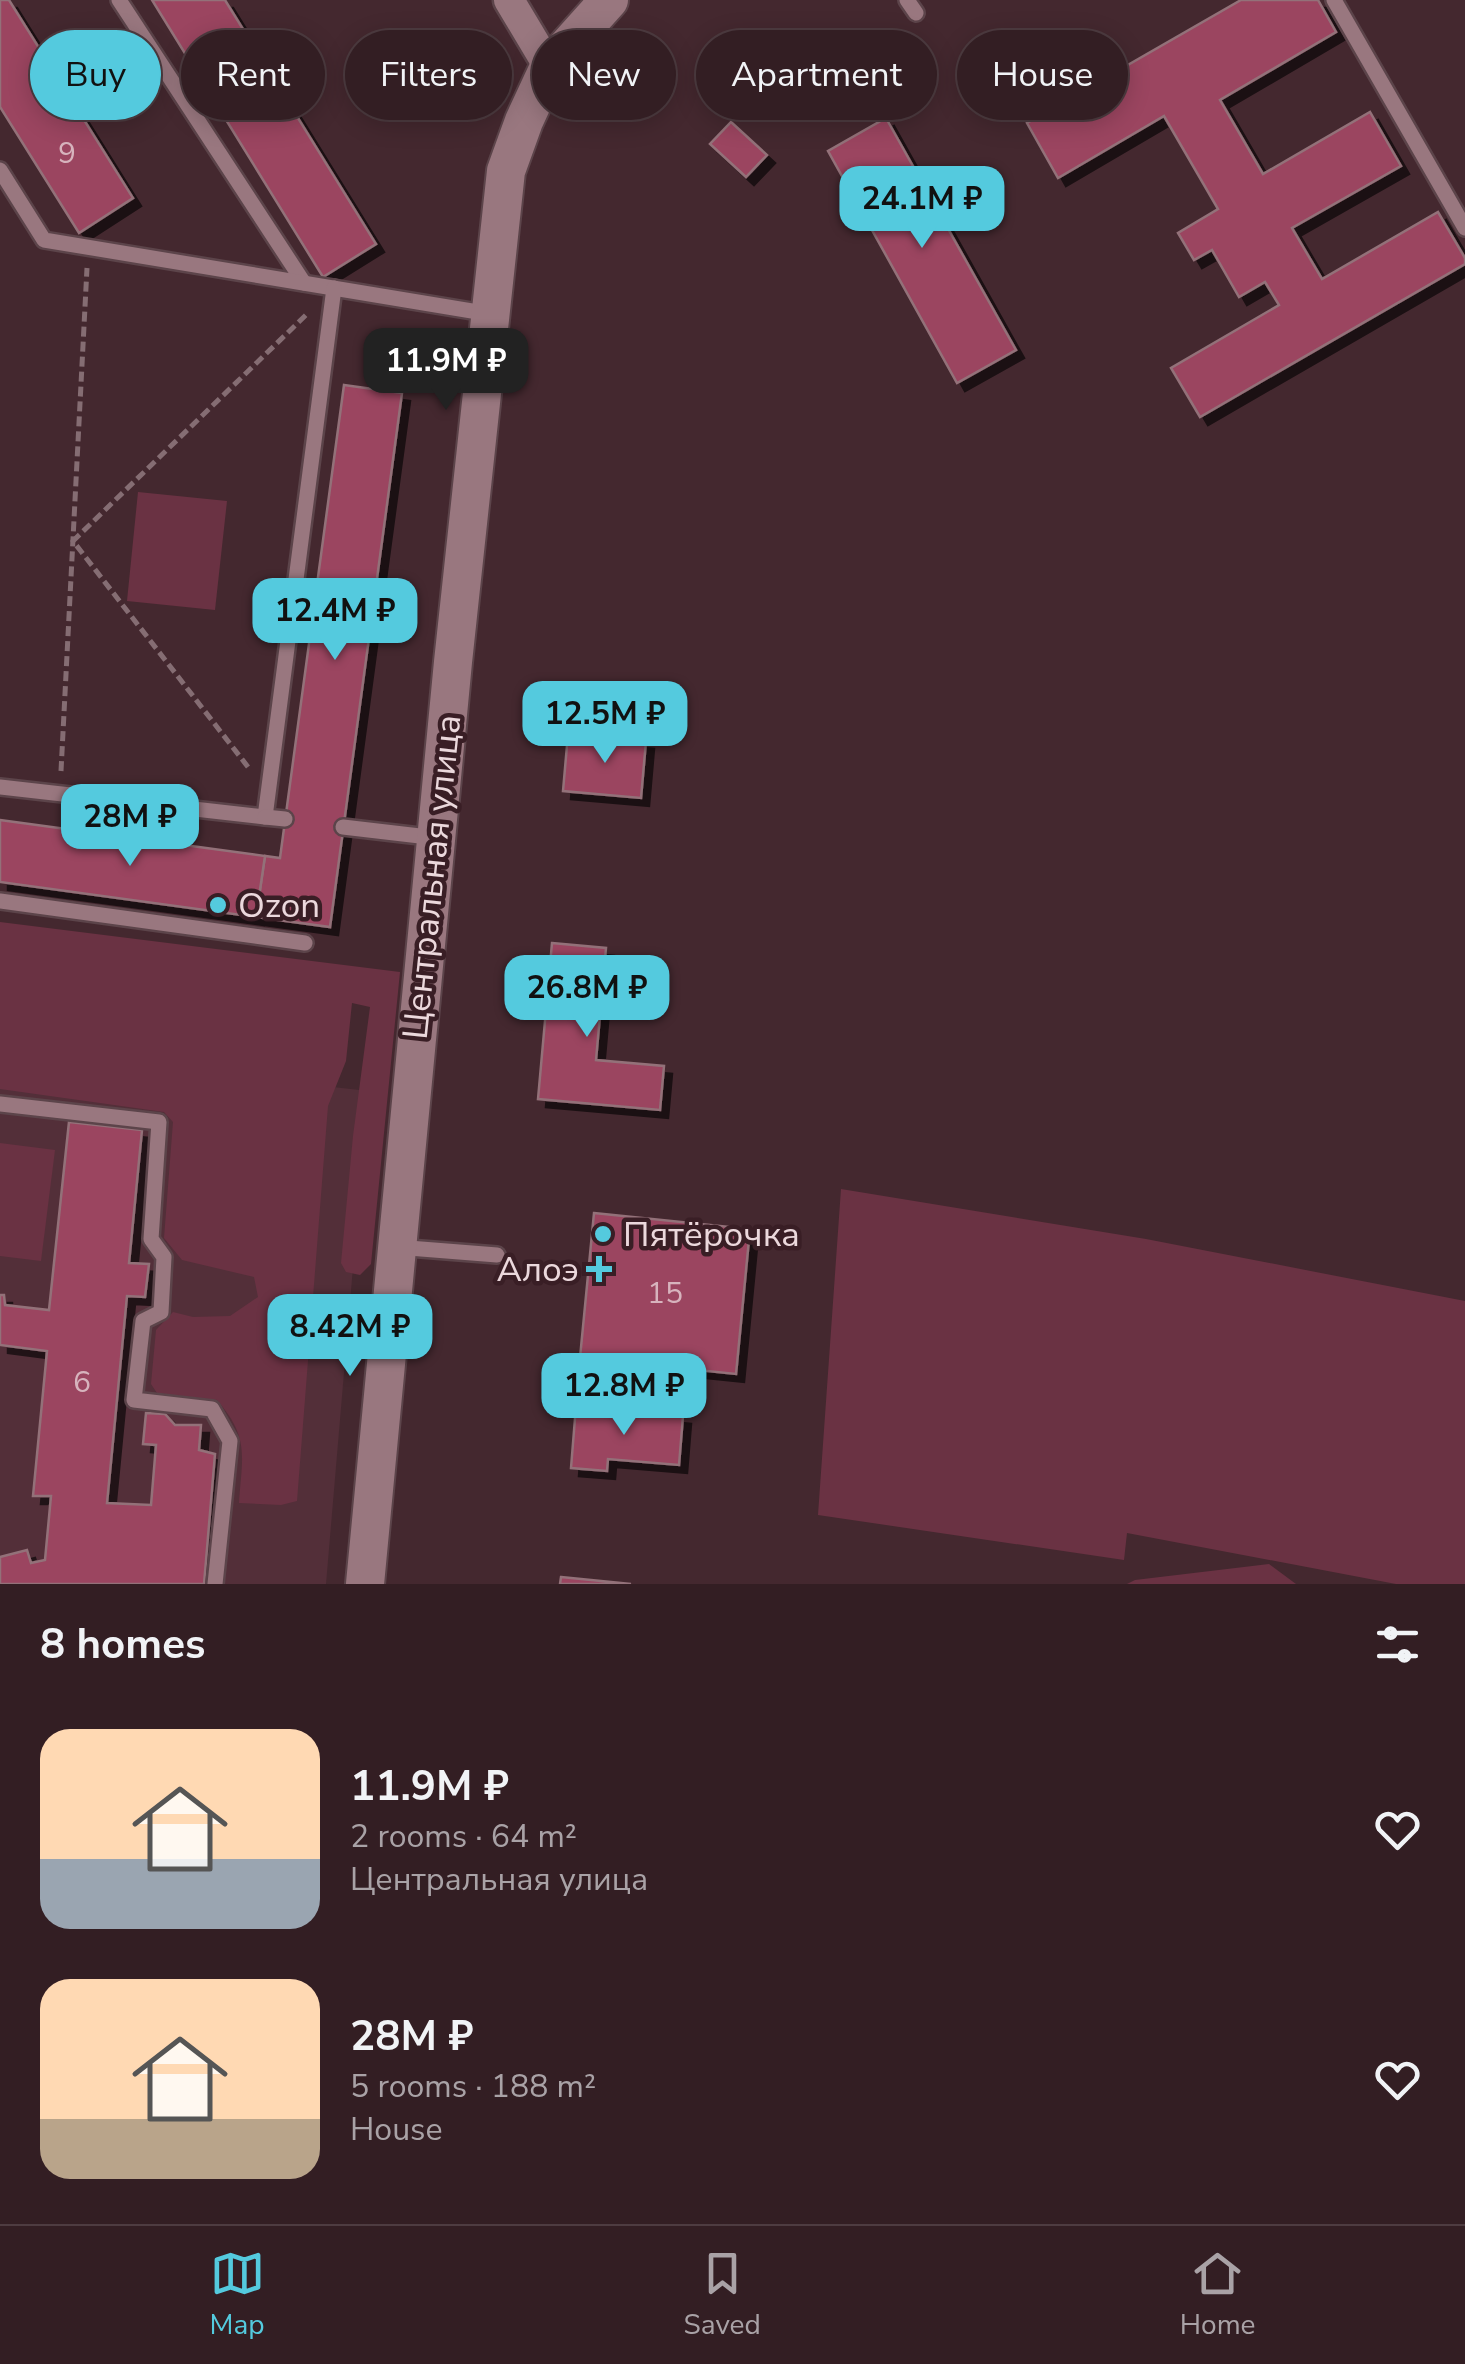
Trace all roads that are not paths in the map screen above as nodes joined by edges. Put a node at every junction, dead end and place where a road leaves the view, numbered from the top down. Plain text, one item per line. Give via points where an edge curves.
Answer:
1 (119, 0) edge
2 (509, 0) edge
3 (609, 0) edge
4 (1334, 0) edge
5 (579, 30) edge
6 (532, 40) edge
7 (532, 103) edge
8 (0, 170) edge
9 (1465, 228) edge
10 (304, 284) junction
11 (334, 288) junction
12 (490, 314) junction
13 (0, 786) edge
14 (265, 817) junction
15 (286, 819) dead end
16 (343, 827) dead end
17 (437, 838) junction
18 (0, 901) edge
19 (305, 943) dead end
20 (0, 1104) edge
21 (396, 1248) junction
22 (497, 1255) dead end
23 (215, 1584) edge
24 (364, 1584) edge

1 - 10 lane
2 - 6 street
3 - 5 street, Центральная улица
4 - 9 lane
7 - 12 street, Центральная улица via 506,171
8 - 10 lane via 44,240
10 - 11 lane
11 - 12 lane
11 - 14 lane
12 - 17 street, Центральная улица
13 - 14 lane
14 - 15 lane
16 - 17 lane
17 - 21 street, Центральная улица
18 - 19 lane
20 - 23 lane via 160,1122 151,1239 164,1257 161,1312 143,1321 134,1400 212,1409 230,1441
21 - 22 lane
21 - 24 street, Центральная улица

